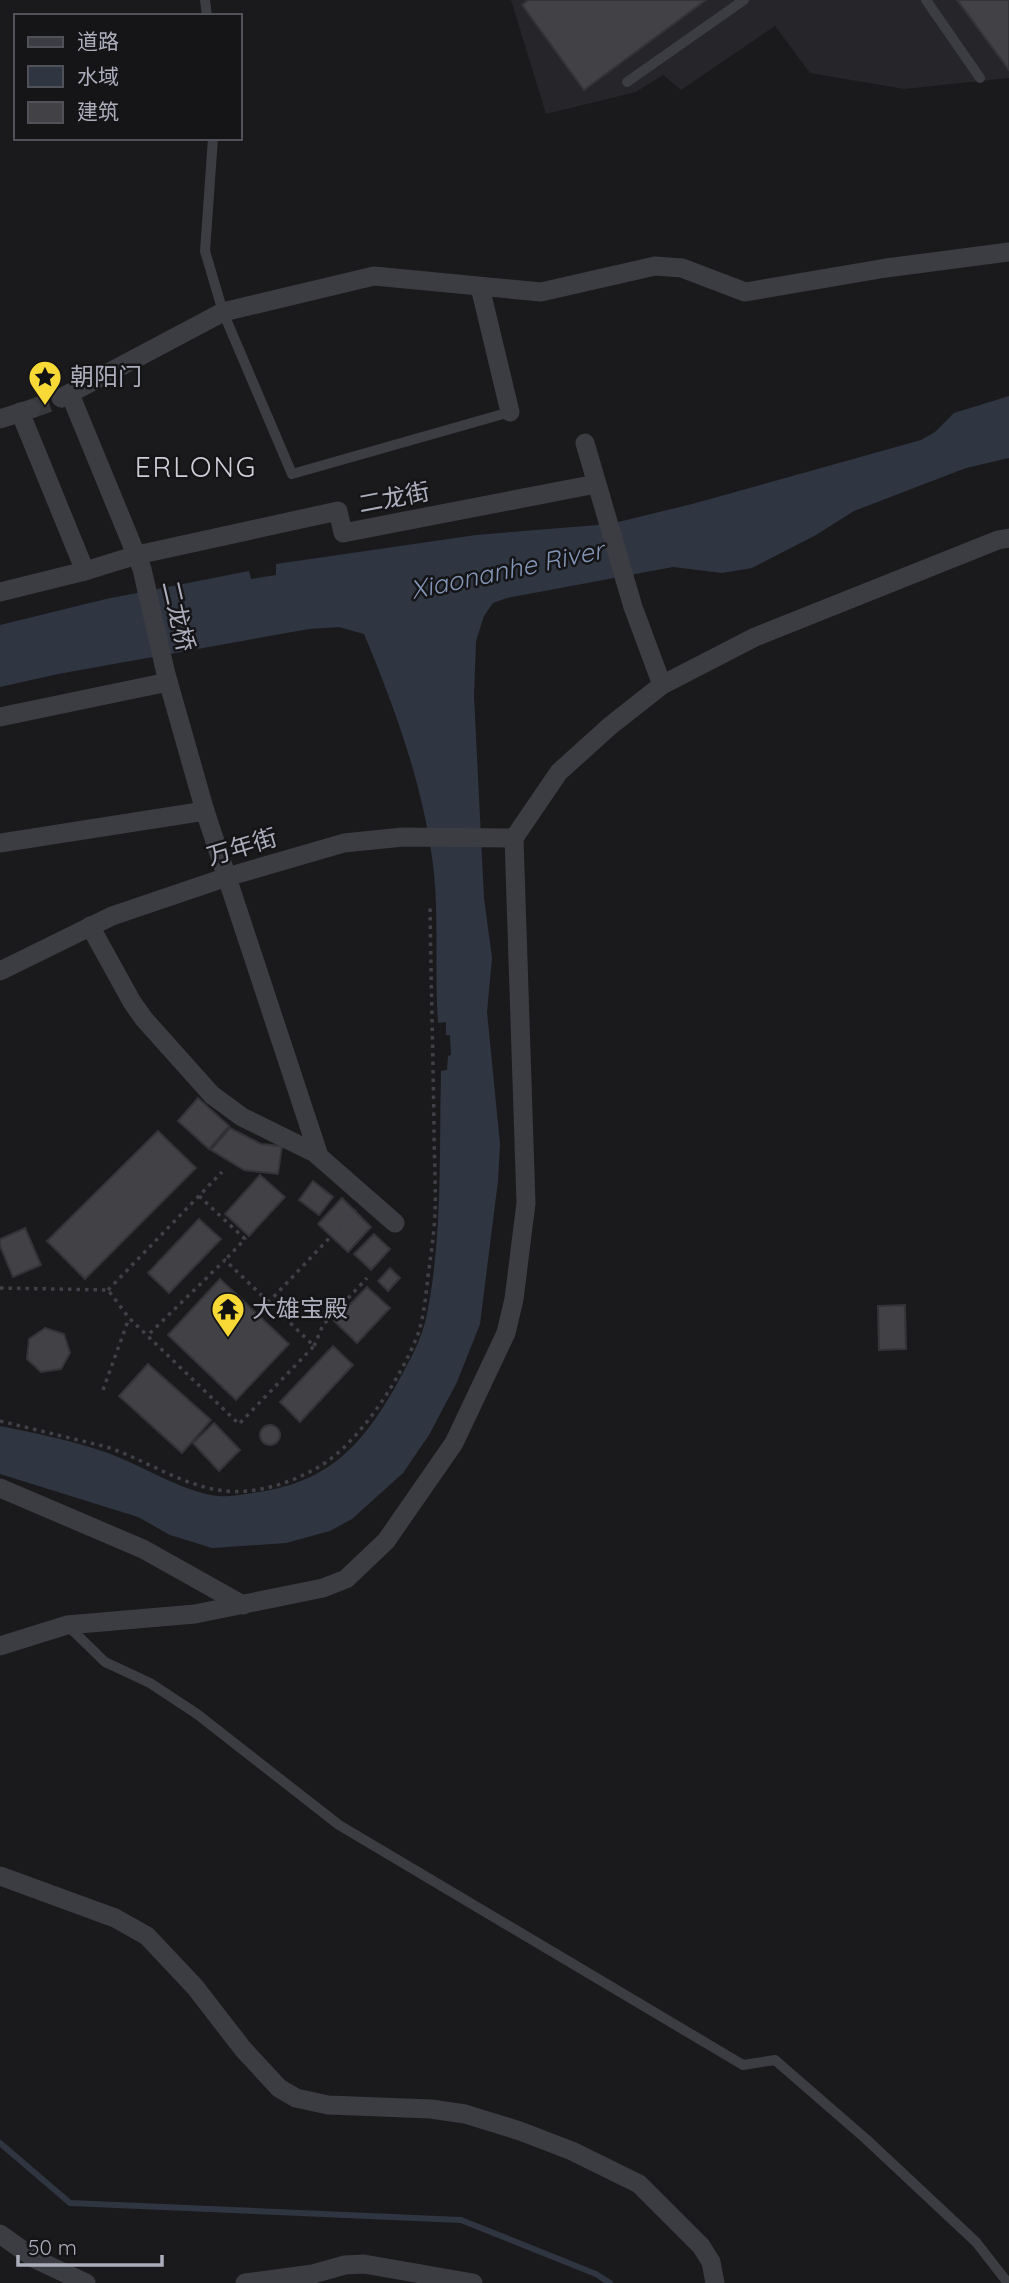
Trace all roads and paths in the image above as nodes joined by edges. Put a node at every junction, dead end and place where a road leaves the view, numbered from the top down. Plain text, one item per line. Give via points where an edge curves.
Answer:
1 (744, 0) edge
2 (926, 0) edge
3 (979, 78) dead end
4 (627, 82) dead end
5 (213, 140) edge
6 (1009, 252) edge
7 (480, 288) junction
8 (223, 312) junction
9 (510, 412) joint
10 (0, 419) edge
11 (585, 443) dead end
12 (596, 484) junction
13 (1009, 538) edge
14 (139, 562) junction
15 (85, 571) junction
16 (0, 592) edge
17 (167, 678) junction
18 (662, 685) junction
19 (0, 717) edge
20 (205, 811) junction
21 (514, 838) junction
22 (0, 843) edge
23 (227, 877) junction
24 (430, 905) dead end
25 (90, 926) junction
26 (0, 971) edge
27 (319, 1156) junction
28 (222, 1172) dead end
29 (199, 1196) junction
30 (367, 1199) junction
31 (395, 1223) dead end
32 (225, 1260) junction
33 (367, 1278) dead end
34 (0, 1288) edge
35 (108, 1290) junction
36 (269, 1302) junction
37 (262, 1309) dead end
38 (129, 1318) junction
39 (147, 1336) junction
40 (314, 1346) junction
41 (103, 1390) dead end
42 (0, 1421) edge
43 (0, 1489) edge
44 (243, 1605) junction
45 (67, 1625) junction
46 (0, 1646) edge
47 (0, 1876) edge
48 (0, 2234) edge
49 (86, 2283) edge
50 (245, 2283) edge
51 (473, 2283) edge
52 (715, 2283) edge
53 (1007, 2283) edge

1 - 4 lane
2 - 3 lane
5 - 8 lane via 205,251
6 - 7 street via 745,292 682,268 655,266 541,292
7 - 8 street via 374,276
7 - 9 street
8 - 9 lane via 292,474
8 - 14 street, 二龙桥 via 65,396
10 - 15 street via 26,411
11 - 12 street
12 - 14 street, 二龙街 via 343,533 338,511
12 - 18 street
13 - 18 street via 755,637
14 - 15 street
14 - 17 street, 二龙桥
15 - 16 street
17 - 19 street
17 - 20 street, 二龙桥
18 - 21 street via 559,772
20 - 22 street
20 - 23 street, 二龙桥
21 - 23 street, 万年街 via 402,837 344,843
21 - 44 street via 526,1203 506,1333 454,1443 386,1541 360,1568 323,1588
23 - 25 street, 万年街
23 - 27 street, 二龙桥
24 - 42 path via 435,1213 425,1299 418,1334 398,1374 358,1433 308,1474 251,1490 225,1491 177,1477 116,1450
25 - 26 street, 万年街
25 - 27 street via 144,1019 212,1095 242,1117
27 - 30 street
28 - 29 path
29 - 32 path via 245,1239
29 - 35 path
30 - 31 street
30 - 36 path
32 - 36 path
32 - 39 path
33 - 40 path via 323,1325
34 - 35 path
35 - 38 path
36 - 37 path
36 - 40 path
38 - 39 path
38 - 41 path
39 - 40 path via 239,1424
43 - 44 street via 142,1549
44 - 45 street via 195,1614
45 - 46 street
45 - 53 lane via 105,1662 150,1683 197,1714 339,1825 743,2065 775,2060 965,2232
47 - 52 street via 115,1918 146,1936 279,2088 296,2098 328,2105 465,2114 572,2151 639,2184 701,2246 711,2262
48 - 49 street via 34,2259
50 - 51 street via 364,2264

